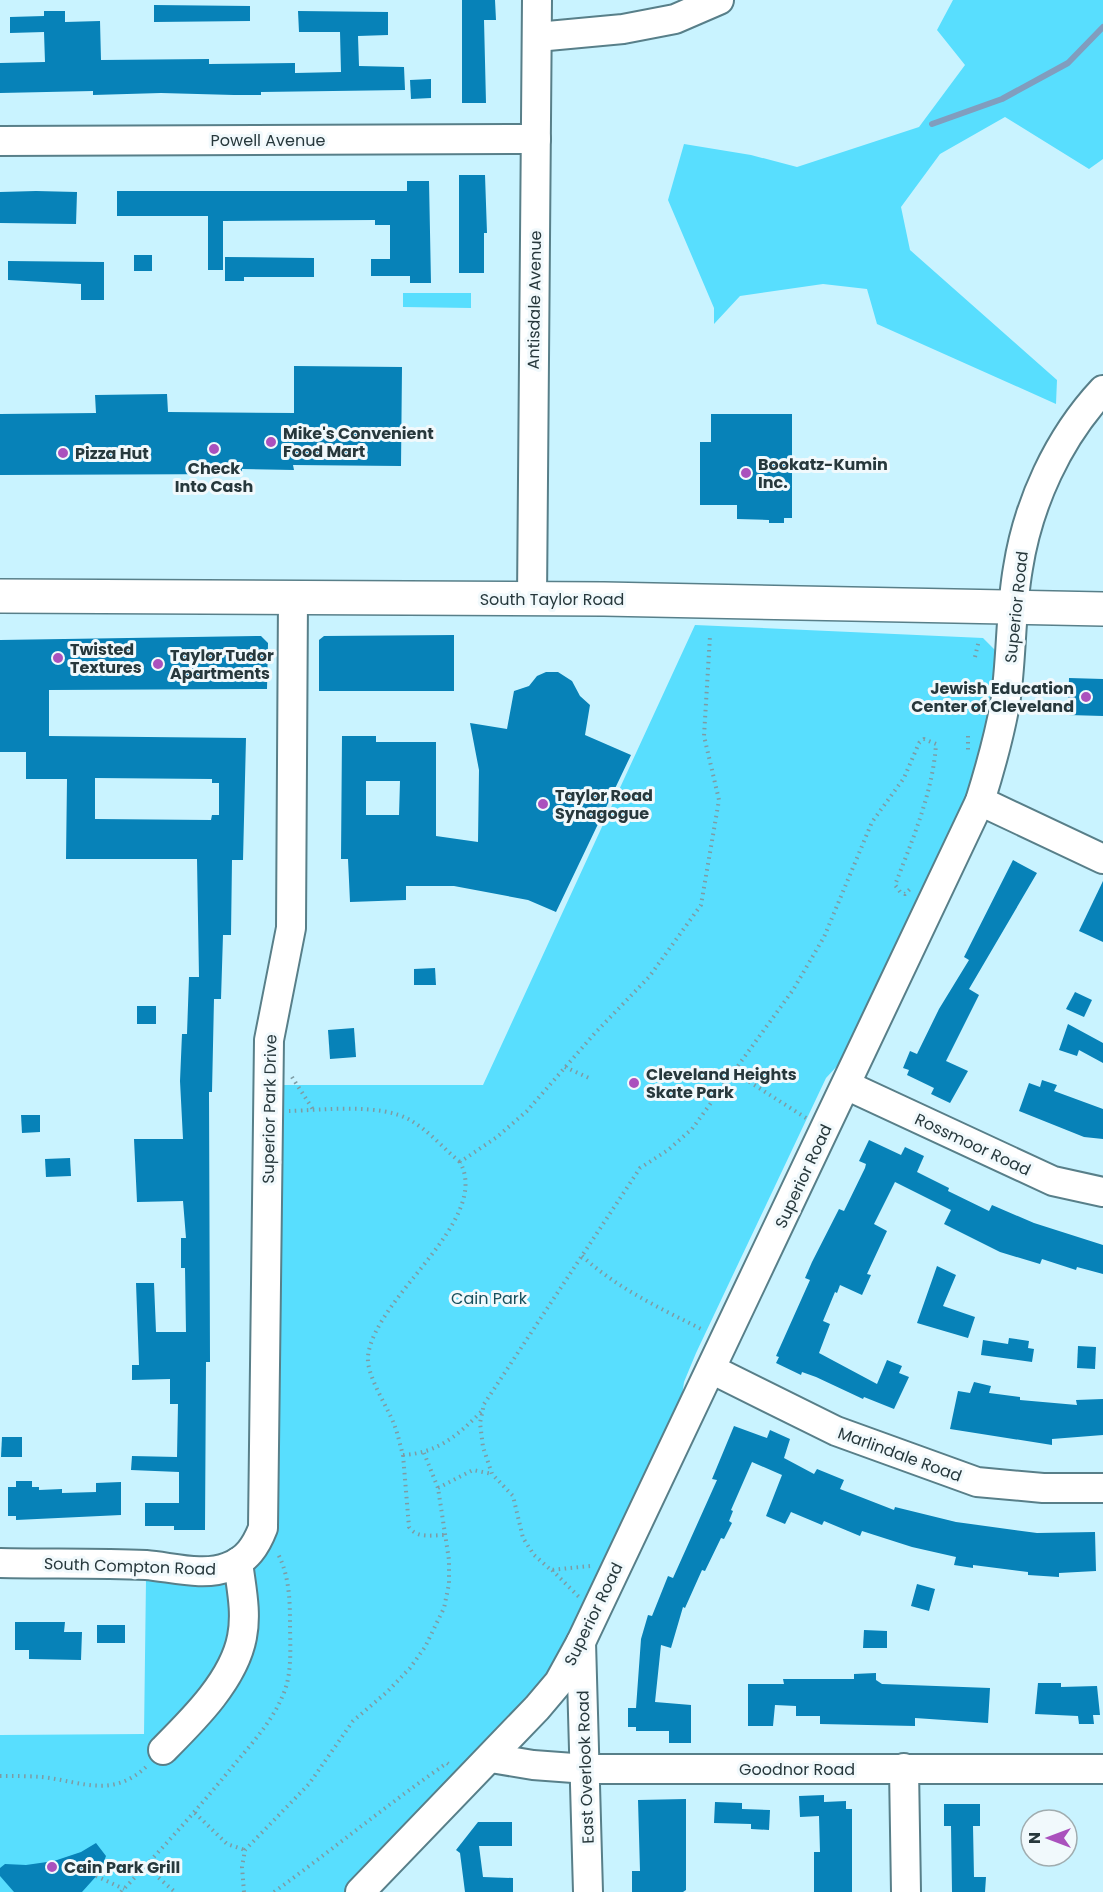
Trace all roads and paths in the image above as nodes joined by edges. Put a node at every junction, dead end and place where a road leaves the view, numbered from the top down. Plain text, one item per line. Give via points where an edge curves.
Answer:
1 (537, 0) edge
2 (719, 0) edge
3 (537, 37) junction
4 (536, 139) junction
5 (0, 141) edge
6 (1103, 390) edge
7 (0, 596) edge
8 (293, 597) junction
9 (532, 599) junction
10 (1013, 606) junction
11 (1103, 609) edge
12 (710, 636) dead end
13 (979, 640) dead end
14 (975, 657) dead end
15 (968, 736) dead end
16 (968, 759) dead end
17 (980, 801) junction
18 (1103, 859) edge
19 (914, 881) dead end
20 (566, 1067) junction
21 (286, 1069) dead end
22 (734, 1072) junction
23 (589, 1078) dead end
24 (846, 1085) junction
25 (314, 1110) junction
26 (268, 1112) junction
27 (807, 1118) dead end
28 (460, 1162) junction
29 (1103, 1192) edge
30 (582, 1256) junction
31 (698, 1327) dead end
32 (711, 1369) junction
33 (483, 1410) junction
34 (424, 1453) junction
35 (403, 1455) junction
36 (492, 1474) junction
37 (438, 1488) junction
38 (1103, 1488) edge
39 (446, 1535) junction
40 (251, 1549) junction
41 (0, 1563) edge
42 (597, 1565) dead end
43 (551, 1570) junction
44 (585, 1602) dead end
45 (581, 1642) junction
46 (163, 1750) joint
47 (491, 1758) junction
48 (904, 1768) junction
49 (587, 1769) junction
50 (1103, 1769) edge
51 (458, 1770) dead end
52 (0, 1776) edge
53 (195, 1813) junction
54 (245, 1850) junction
55 (145, 1866) junction
56 (96, 1876) dead end
57 (123, 1891) edge
58 (175, 1892) edge
59 (244, 1892) edge
60 (274, 1892) edge
61 (360, 1892) edge
62 (588, 1892) edge
63 (906, 1892) edge

1 - 3 street, Antisdale Avenue
2 - 3 street via 675,19 623,29
3 - 4 street, Antisdale Avenue
4 - 5 street, Powell Avenue
4 - 9 street, Antisdale Avenue
6 - 10 street, Superior Road via 1071,430 1045,479 1024,540
7 - 8 main road, South Taylor Road
8 - 9 main road, South Taylor Road
8 - 26 street, Superior Park Drive via 291,928 269,1040
9 - 10 main road, South Taylor Road
10 - 11 main road, South Taylor Road
10 - 17 street, Superior Road via 1005,704
12 - 20 path via 704,736 719,800 701,905 649,977
13 - 14 path
15 - 16 path
17 - 18 street
17 - 24 street, Superior Road
19 - 22 path via 905,894 896,890 931,774 936,744 924,739 919,742 904,778 872,822 824,937 793,990
20 - 23 path
20 - 28 path via 527,1111
21 - 25 path
22 - 27 path
22 - 30 path via 692,1129 640,1168
24 - 29 street, Rossmoor Road via 1053,1181
24 - 32 street, Superior Road
25 - 26 path
25 - 28 path via 392,1113 410,1120
26 - 40 street, Superior Park Drive via 265,1515
28 - 35 path via 468,1176 464,1201 442,1241 377,1326 368,1358
30 - 31 path via 644,1301
30 - 33 path
32 - 38 street, Marlindale Road via 836,1431 977,1482
32 - 45 street, Superior Road
33 - 34 path via 440,1447
33 - 36 path via 483,1447
34 - 35 path
34 - 37 path
35 - 39 path via 409,1527 413,1533 422,1535
36 - 37 path via 473,1470
36 - 43 path via 513,1496 523,1538
37 - 39 path
39 - 54 path via 449,1584 444,1608 425,1647 387,1692 353,1721 309,1784
40 - 41 street, South Compton Road via 213,1570
40 - 46 street, Superior Park Drive via 242,1637 234,1662 212,1695
40 - 53 path via 274,1546 284,1565 290,1601 287,1684 278,1707 261,1732
42 - 43 path
43 - 44 path
45 - 47 street, Superior Road via 559,1682
45 - 49 street, East Overlook Road
46 - 52 path via 137,1775 115,1785 96,1787 42,1777
47 - 49 street, Goodnor Road
47 - 61 street, Superior Road
48 - 49 street, Goodnor Road
48 - 50 street, Goodnor Road
48 - 63 street
49 - 62 street, East Overlook Road
51 - 60 path via 447,1763
53 - 54 path via 226,1844
53 - 55 path
54 - 59 path
55 - 57 path
55 - 58 path
56 - 57 path

